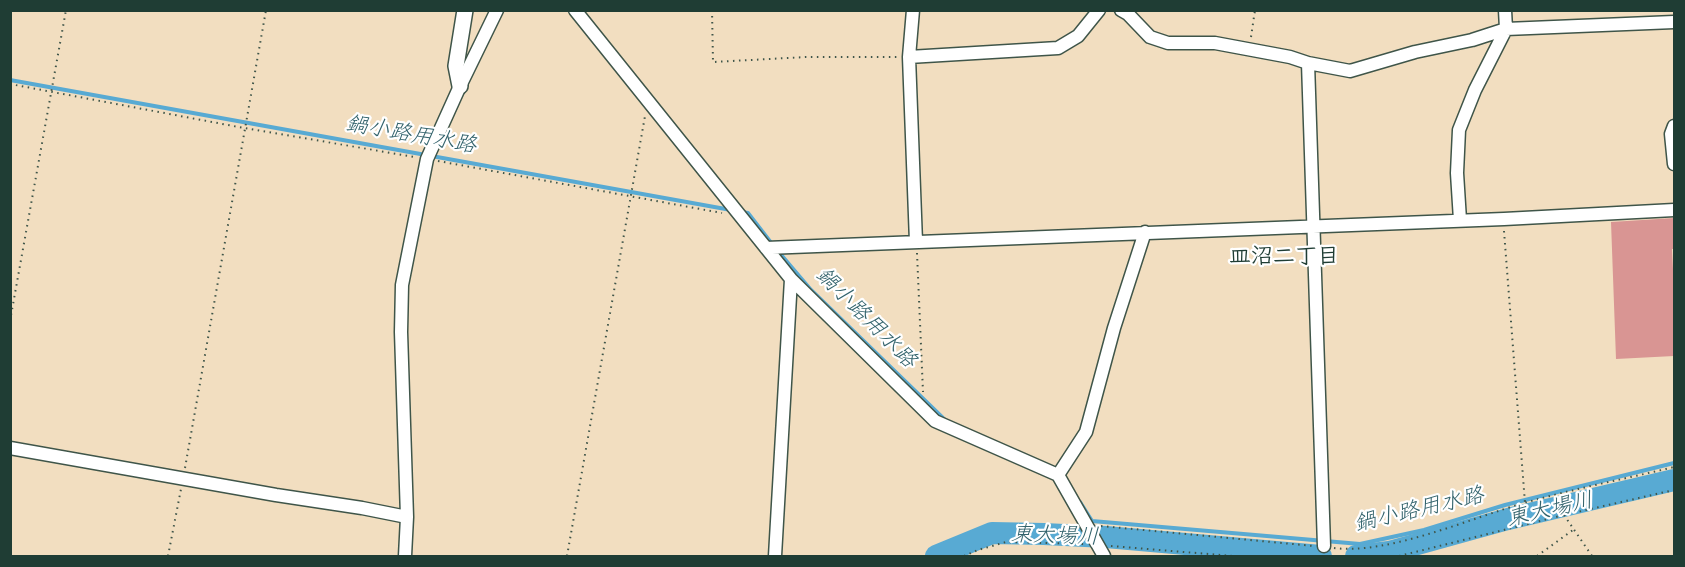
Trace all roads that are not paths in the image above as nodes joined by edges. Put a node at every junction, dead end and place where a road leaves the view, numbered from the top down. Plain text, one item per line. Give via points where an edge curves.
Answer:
1 (465, 10) edge
2 (497, 10) edge
3 (575, 10) edge
4 (913, 10) edge
5 (1099, 10) edge
6 (1121, 10) edge
7 (1505, 10) edge
8 (1674, 22) edge
9 (1506, 29) junction
10 (909, 57) junction
11 (1308, 63) junction
12 (460, 86) junction
13 (1674, 126) edge
14 (1674, 164) edge
15 (1674, 210) edge
16 (1460, 220) junction
17 (1313, 226) junction
18 (1144, 232) junction
19 (916, 242) junction
20 (766, 248) junction
21 (790, 279) junction
22 (10, 448) edge
23 (1058, 475) junction
24 (407, 517) junction
25 (1324, 546) road end
26 (405, 556) edge
27 (775, 556) edge
28 (1104, 556) edge

1 - 12 street via 456,66
2 - 12 street
3 - 20 street
4 - 10 street
5 - 10 street via 1078,36 1058,48
6 - 11 street via 1150,37 1168,43 1215,43
7 - 9 street
8 - 9 street
9 - 11 street via 1350,71
9 - 16 street via 1459,130
10 - 19 street
11 - 17 street
12 - 24 street via 427,159 402,285
13 - 14 street
15 - 16 street
16 - 17 street
17 - 18 street
17 - 25 street
18 - 19 street
18 - 23 street via 1086,432
19 - 20 street
20 - 21 street
21 - 23 street via 935,421
21 - 27 street
22 - 24 street
23 - 28 street
24 - 26 street

